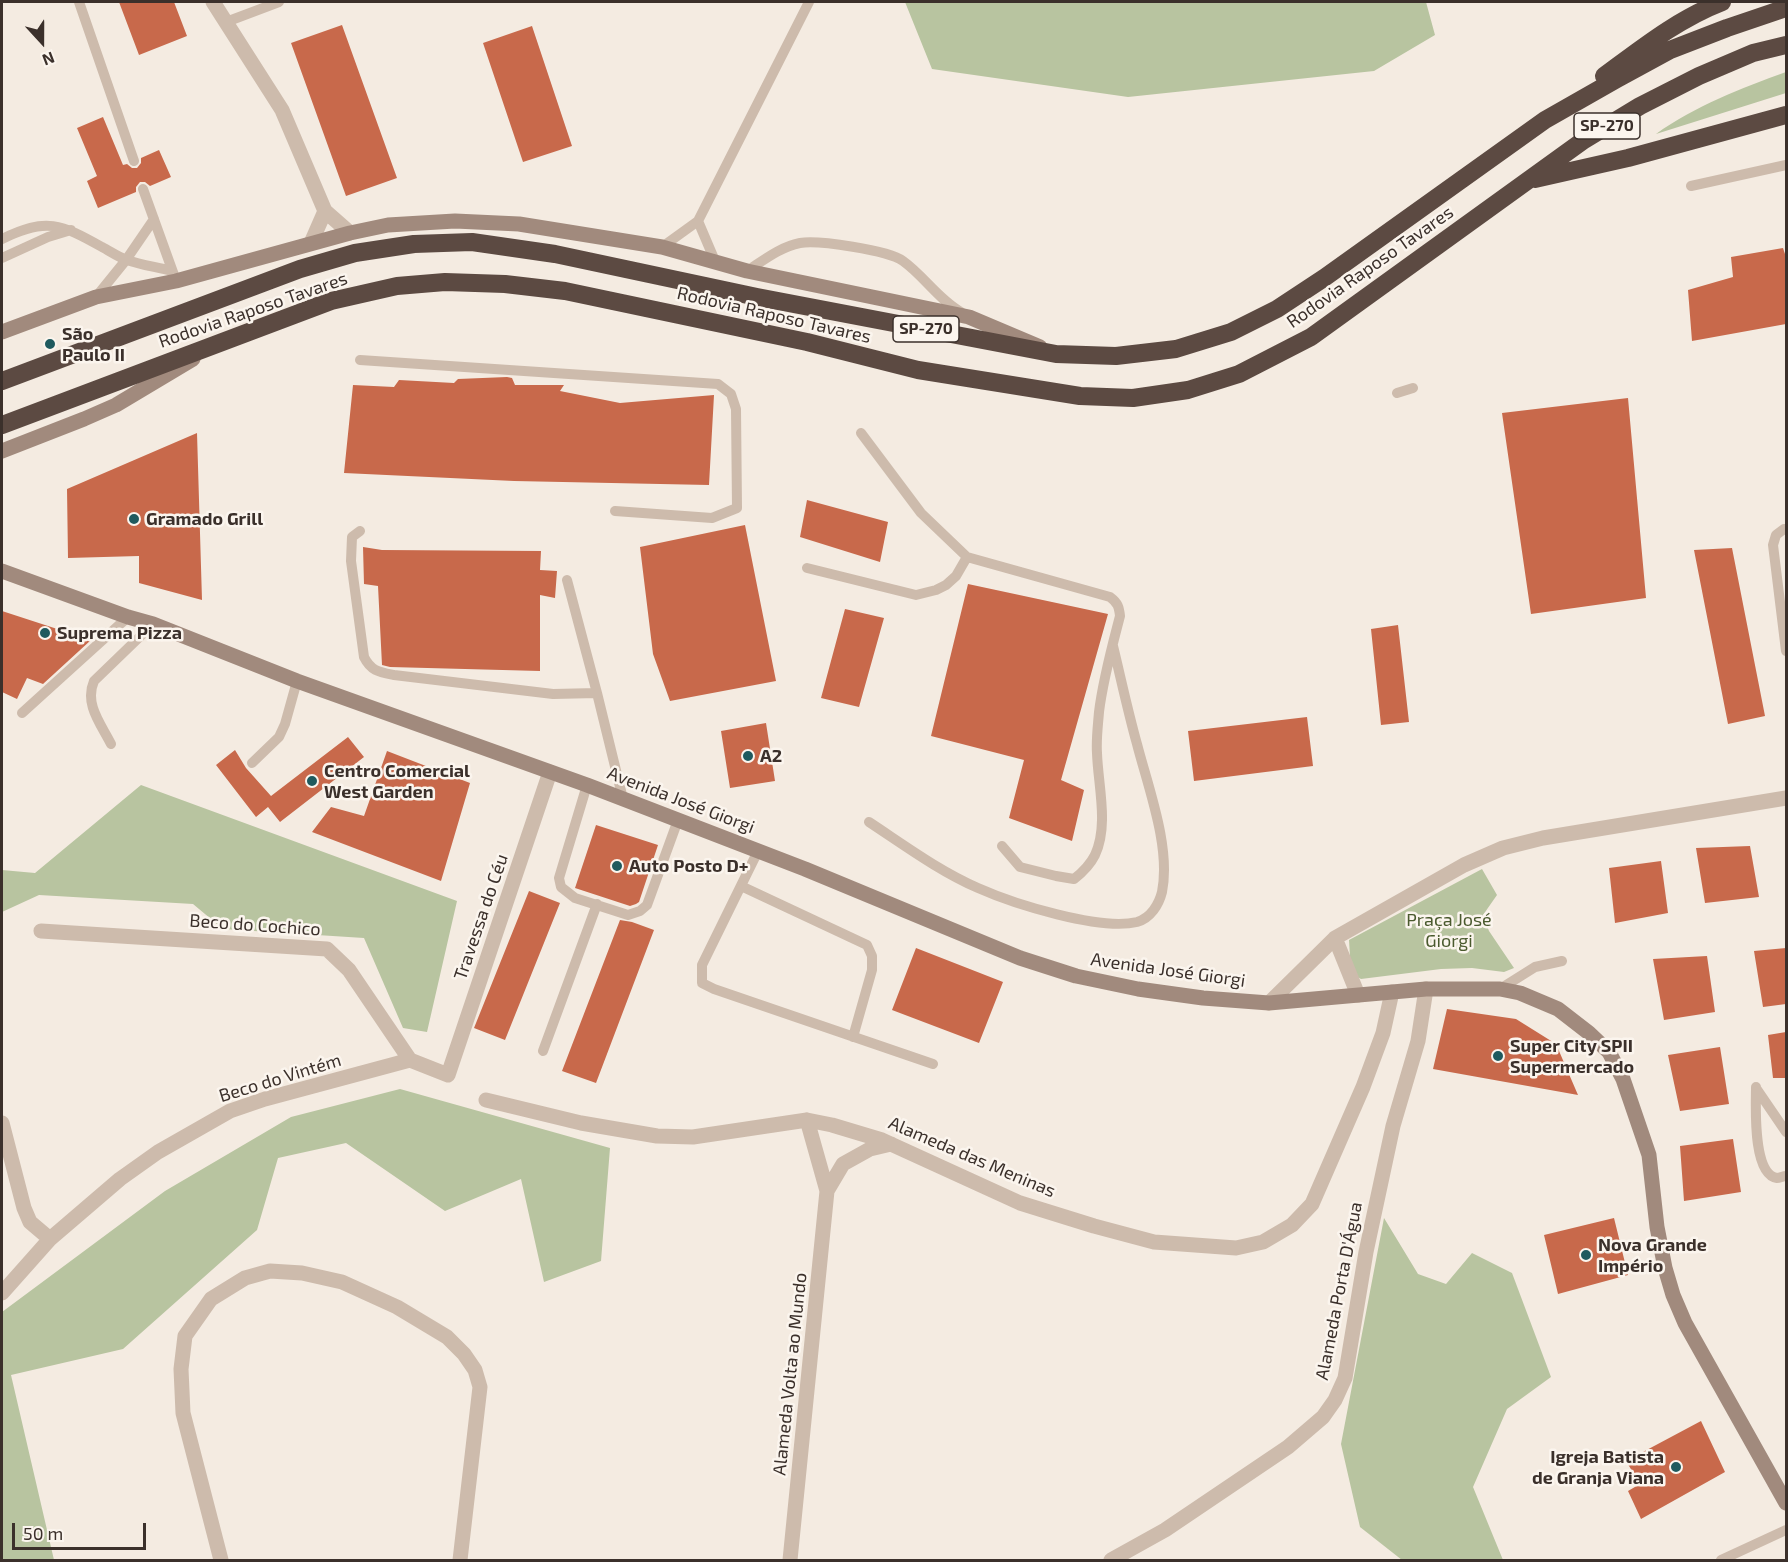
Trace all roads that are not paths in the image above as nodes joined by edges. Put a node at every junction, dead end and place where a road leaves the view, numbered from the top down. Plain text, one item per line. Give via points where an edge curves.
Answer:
1 (79, 2) edge
2 (213, 2) edge
3 (279, 2) edge
4 (809, 2) edge
5 (1722, 2) edge
6 (1786, 8) edge
7 (226, 22) junction
8 (1786, 45) edge
9 (1786, 115) edge
10 (1545, 120) junction
11 (134, 161) dead end
12 (1786, 165) edge
13 (1526, 181) junction
14 (1691, 186) dead end
15 (143, 189) dead end
16 (325, 211) junction
17 (154, 219) junction
18 (698, 221) junction
19 (72, 230) junction
20 (350, 233) junction
21 (2, 239) edge
22 (310, 243) junction
23 (662, 247) junction
24 (2, 258) edge
25 (126, 260) junction
26 (715, 261) junction
27 (747, 271) junction
28 (174, 276) junction
29 (96, 297) junction
30 (969, 317) junction
31 (2, 332) edge
32 (226, 340) junction
33 (1056, 354) junction
34 (360, 360) dead end
35 (2, 381) edge
36 (1413, 388) dead end
37 (1397, 393) dead end
38 (2, 425) edge
39 (861, 433) dead end
40 (2, 450) edge
41 (615, 511) dead end
42 (1784, 529) dead end
43 (360, 531) dead end
44 (966, 557) junction
45 (807, 568) dead end
46 (2, 571) edge
47 (567, 580) dead end
48 (128, 617) junction
49 (153, 624) junction
50 (1113, 643) junction
51 (1786, 651) edge
52 (297, 681) junction
53 (597, 693) junction
54 (22, 713) dead end
55 (111, 744) dead end
56 (252, 763) dead end
57 (550, 772) junction
58 (587, 785) junction
59 (1786, 798) edge
60 (623, 799) junction
61 (678, 820) junction
62 (869, 822) dead end
63 (1002, 846) dead end
64 (758, 851) junction
65 (741, 886) junction
66 (597, 904) junction
67 (40, 931) dead end
68 (1335, 938) junction
69 (1562, 961) dead end
70 (1426, 989) junction
71 (1500, 989) junction
72 (1392, 992) junction
73 (1358, 995) junction
74 (1269, 1003) junction
75 (853, 1037) junction
76 (543, 1051) dead end
77 (410, 1060) junction
78 (933, 1064) dead end
79 (486, 1100) dead end
80 (807, 1120) junction
81 (2, 1123) edge
82 (1786, 1132) edge
83 (891, 1144) junction
84 (1786, 1176) edge
85 (827, 1191) junction
86 (50, 1239) junction
87 (2, 1293) edge
88 (1786, 1503) edge
89 (1786, 1530) edge
90 (221, 1560) edge
91 (460, 1560) edge
92 (790, 1560) edge
93 (1111, 1560) edge
94 (1721, 1560) edge

1 - 11 lane
2 - 7 street
3 - 7 lane
4 - 18 lane
5 - 10 highway via 1689,16 1654,38
6 - 10 highway, Rodovia Raposo Tavares / SP-270 via 1670,50
7 - 16 street via 282,110
8 - 13 highway, Rodovia Raposo Tavares / SP-270 via 1753,53 1640,106
9 - 13 highway
10 - 33 highway, Rodovia Raposo Tavares / SP-270 via 1315,284 1231,332 1176,349 1116,356
12 - 14 lane
13 - 32 highway, Rodovia Raposo Tavares / SP-270 via 1311,337 1239,374 1188,390 1133,398 1080,396 918,370 599,298 506,284 445,282 397,286 331,301
15 - 17 lane
16 - 20 street
16 - 22 street
17 - 25 lane
17 - 28 lane
18 - 23 lane
18 - 26 lane
19 - 21 lane via 38,226
19 - 24 lane
19 - 25 lane
20 - 22 street
20 - 23 street via 421,222 484,222
22 - 28 street
23 - 26 street
25 - 28 lane
25 - 29 lane
26 - 27 street
27 - 30 street
27 - 30 lane via 781,249 800,243 889,254 903,261 945,301
28 - 29 street
29 - 31 street
30 - 33 street
32 - 38 highway, Rodovia Raposo Tavares / SP-270
32 - 40 street via 116,405
33 - 35 highway, Rodovia Raposo Tavares / SP-270 via 555,254 472,242 414,244 355,253 289,273
34 - 41 lane via 718,384 730,394 736,409 737,508 712,518
36 - 37 lane
39 - 44 lane via 921,513
42 - 51 lane via 1776,535 1773,545
43 - 53 lane via 352,537 351,561 364,657 374,671 553,694
44 - 45 lane via 946,585 916,594
44 - 50 lane via 1110,597 1116,601 1120,616
46 - 48 street, Avenida José Giorgi
47 - 53 lane
48 - 49 street, Avenida José Giorgi
48 - 54 lane
49 - 52 street, Avenida José Giorgi
49 - 55 lane via 94,681 90,690 92,706
50 - 62 lane via 1161,840 1162,893 1153,913 1139,921 1116,924 1026,906 977,888
50 - 63 lane via 1099,712 1096,752 1101,813 1096,854 1074,879 1020,867
52 - 56 lane via 279,737
52 - 57 street, Avenida José Giorgi
53 - 60 lane
57 - 58 street, Avenida José Giorgi
57 - 77 street, Travessa do Céu via 448,1074
58 - 60 street, Avenida José Giorgi
58 - 66 lane via 559,878 567,893
59 - 68 street via 1503,848 1464,865
60 - 61 street, Avenida José Giorgi
61 - 64 street, Avenida José Giorgi
61 - 66 lane via 647,904 628,915
64 - 65 lane
64 - 74 street, Avenida José Giorgi via 1020,958 1076,976 1138,989
65 - 75 lane via 867,945 872,970
65 - 75 lane via 702,965 702,983
66 - 76 lane
67 - 77 street, Beco do Cochico via 327,949 349,970
68 - 73 street
68 - 74 street
69 - 71 lane via 1535,967
70 - 71 street, Avenida José Giorgi
70 - 72 street, Avenida José Giorgi
70 - 93 street, Alameda Porta D'Água via 1418,1041 1393,1126 1369,1240 1345,1378 1335,1400 1323,1417 1288,1447 1165,1530
71 - 88 street, Avenida José Giorgi via 1558,1009 1610,1052 1649,1155 1657,1227 1673,1295
72 - 73 street, Avenida José Giorgi
72 - 83 street, Alameda das Meninas via 1383,1033 1363,1087 1312,1204 1292,1225 1263,1242 1236,1248 1154,1242 1020,1203
73 - 74 street, Avenida José Giorgi
75 - 78 lane
77 - 86 street, Beco do Vintém via 230,1111 120,1179
79 - 80 street, Alameda das Meninas via 580,1123 657,1136 693,1137
80 - 83 street, Alameda das Meninas via 861,1132
80 - 85 street, Alameda Volta ao Mundo
81 - 86 street via 24,1208 30,1222
82 - 84 lane via 1756,1087 1756,1141 1763,1162 1768,1173 1777,1178
83 - 85 street, Alameda Volta ao Mundo via 870,1149 843,1164
85 - 92 street, Alameda Volta ao Mundo
86 - 87 street, Beco do Vintém
89 - 94 lane
90 - 91 street via 183,1413 181,1368 185,1336 211,1299 245,1278 270,1271 342,1282 397,1307 447,1337 470,1362 480,1387

